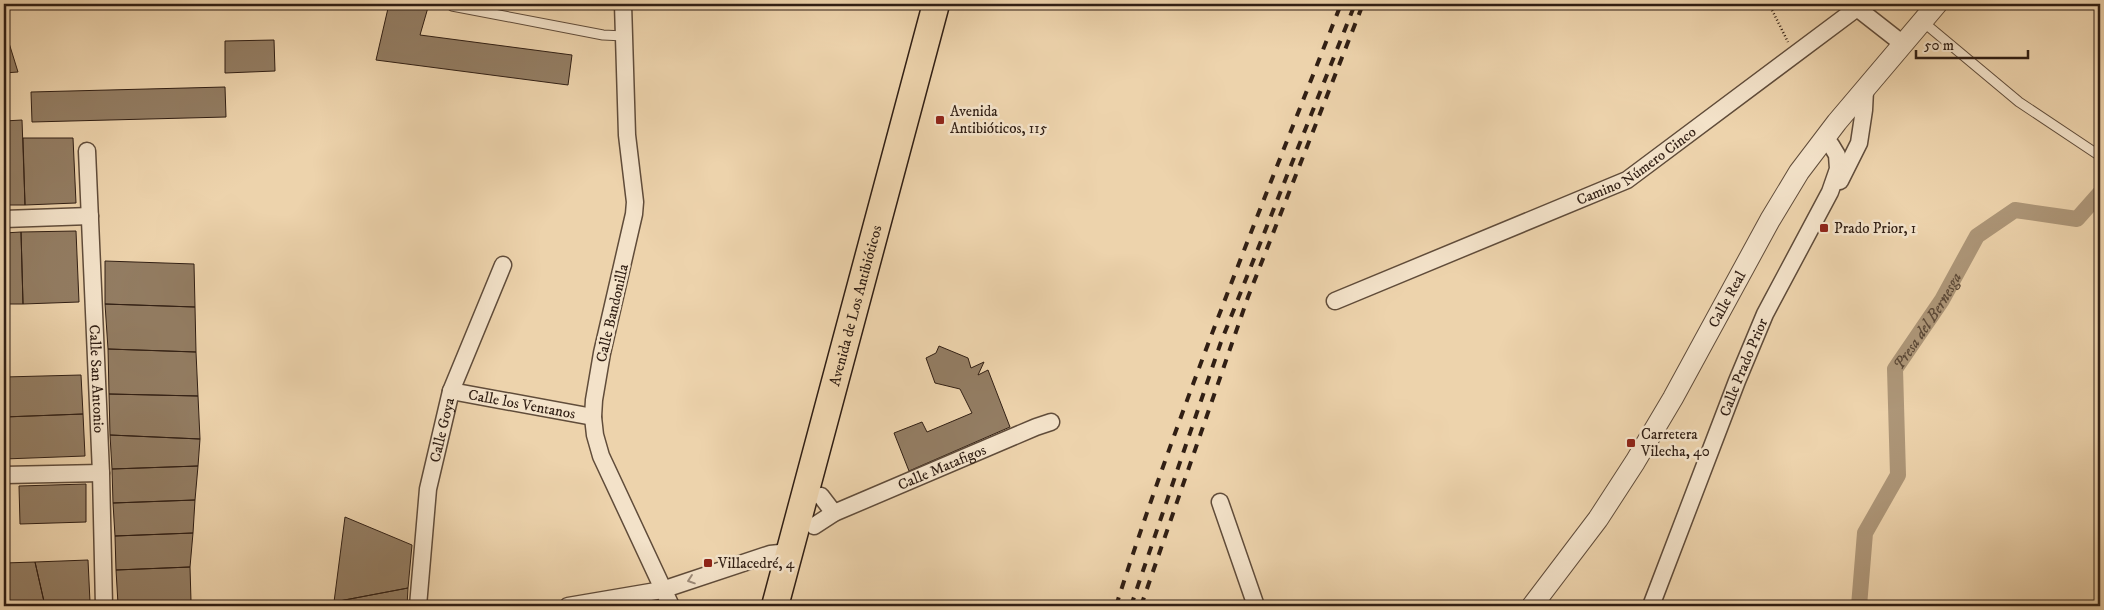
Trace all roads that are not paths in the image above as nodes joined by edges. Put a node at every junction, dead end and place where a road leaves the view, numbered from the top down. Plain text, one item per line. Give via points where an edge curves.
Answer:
1 (623, 4) edge
2 (936, 4) edge
3 (947, 4) edge
4 (953, 4) edge
5 (1937, 4) edge
6 (452, 6) dead end
7 (1922, 21) junction
8 (945, 34) junction
9 (624, 36) junction
10 (1903, 44) junction
11 (1865, 90) junction
12 (1837, 122) junction
13 (900, 141) junction
14 (1822, 141) junction
15 (1859, 143) junction
16 (87, 152) dead end
17 (2100, 156) edge
18 (1830, 192) junction
19 (90, 216) junction
20 (4, 219) edge
21 (503, 265) dead end
22 (877, 295) junction
23 (1335, 301) dead end
24 (849, 328) junction
25 (451, 390) junction
26 (593, 417) junction
27 (1051, 422) dead end
28 (101, 473) junction
29 (4, 475) edge
30 (1220, 502) dead end
31 (823, 512) junction
32 (789, 552) junction
33 (662, 590) junction
34 (104, 606) edge
35 (418, 606) edge
36 (568, 606) edge
37 (671, 606) edge
38 (775, 606) edge
39 (784, 606) edge
40 (793, 606) edge
41 (1256, 606) edge
42 (1532, 606) edge
43 (1651, 606) edge

1 - 9 street, Calle Bandonilla
2 - 13 main road, Avenida de Los Antibióticos
3 - 8 main road
4 - 8 main road, Avenida de Los Antibióticos
5 - 7 street, Calle Real
6 - 9 lane via 603,35
7 - 10 street, Calle Real
7 - 17 lane via 2019,102
8 - 22 main road, Avenida de Los Antibióticos
9 - 26 street, Calle Bandonilla via 627,135 635,202 598,376
10 - 11 street, Calle Real
10 - 23 street, Camino Número Cinco via 1857,8 1627,180
11 - 12 street, Calle Real
11 - 15 street, Calle Prado Prior
12 - 14 street, Calle Real
12 - 15 street
13 - 22 main road via 898,177 872,279
13 - 24 main road, Avenida de Los Antibióticos
14 - 18 street, Calle Prado Prior via 1831,145 1838,155 1838,169
14 - 42 street, Calle Real via 1770,220 1635,462 1598,519
15 - 18 street, Calle Prado Prior via 1838,184
16 - 19 street, Calle San Antonio
18 - 43 street, Calle Prado Prior via 1776,292 1736,381
19 - 20 street
19 - 28 street, Calle San Antonio
21 - 25 street, Calle Goya
22 - 24 main road via 863,305
22 - 31 main road, Avenida de Los Antibióticos via 853,375
24 - 32 main road, Avenida de Los Antibióticos
25 - 26 street, Calle los Ventanos
25 - 35 street, Calle Goya via 428,489
26 - 33 street, Calle Bandonilla via 601,456
27 - 31 street, Calle Matafigos
28 - 29 street
28 - 34 street, Calle San Antonio
30 - 41 street
31 - 32 main road
31 - 40 main road, Avenida de Los Antibióticos
32 -> 33 street via 770,554
32 - 38 main road, Avenida de Los Antibióticos
32 - 39 main road via 795,564
33 - 36 street
33 - 37 street, Calle Bandonilla

